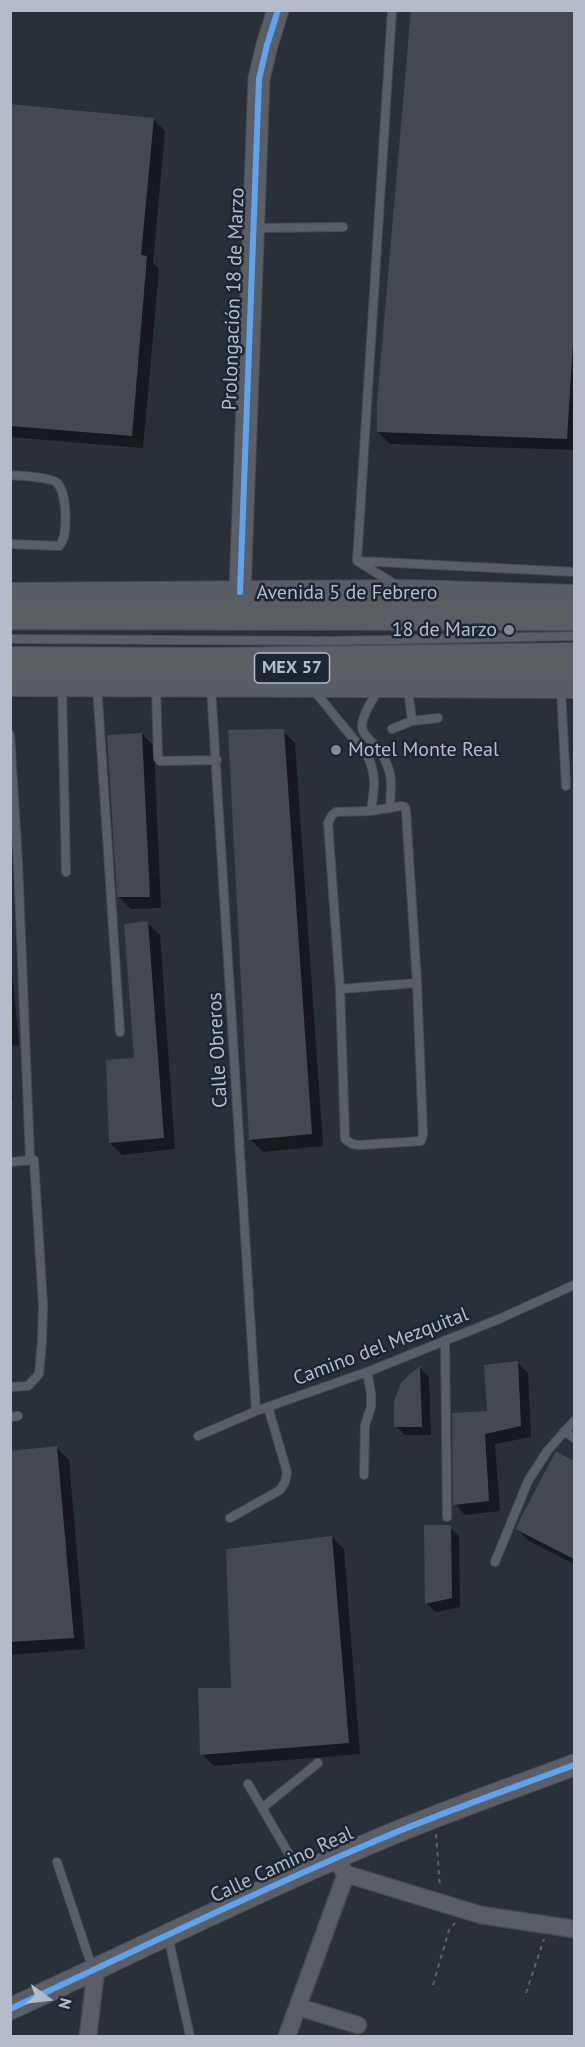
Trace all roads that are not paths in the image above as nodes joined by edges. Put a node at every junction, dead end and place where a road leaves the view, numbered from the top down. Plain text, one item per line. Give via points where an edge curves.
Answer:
1 (278, 10) edge
2 (392, 10) edge
3 (343, 227) dead end
4 (254, 228) junction
5 (10, 475) edge
6 (10, 544) edge
7 (357, 561) junction
8 (574, 572) edge
9 (240, 592) junction
10 (408, 592) junction
11 (10, 595) edge
12 (574, 597) edge
13 (10, 615) edge
14 (574, 616) edge
15 (574, 636) edge
16 (10, 639) edge
17 (574, 647) edge
18 (10, 651) edge
19 (10, 666) edge
20 (570, 678) edge
21 (10, 684) edge
22 (62, 684) junction
23 (309, 684) junction
24 (97, 685) junction
25 (382, 685) junction
26 (408, 685) junction
27 (156, 686) junction
28 (211, 686) junction
29 (438, 718) dead end
30 (412, 721) junction
31 (392, 729) dead end
32 (10, 735) edge
33 (217, 760) junction
34 (566, 786) dead end
35 (390, 807) junction
36 (371, 811) junction
37 (13, 835) edge
38 (66, 872) dead end
39 (417, 983) junction
40 (340, 988) junction
41 (120, 1032) dead end
42 (34, 1160) junction
43 (10, 1162) edge
44 (574, 1285) edge
45 (445, 1340) junction
46 (367, 1372) junction
47 (10, 1387) edge
48 (268, 1407) junction
49 (256, 1411) junction
50 (574, 1421) edge
51 (564, 1431) junction
52 (198, 1436) dead end
53 (574, 1438) edge
54 (364, 1475) dead end
55 (447, 1517) dead end
56 (230, 1518) dead end
57 (495, 1562) dead end
58 (318, 1763) dead end
59 (574, 1765) edge
60 (248, 1784) dead end
61 (262, 1808) junction
62 (57, 1862) dead end
63 (340, 1866) junction
64 (302, 1872) junction
65 (574, 1929) edge
66 (168, 1936) junction
67 (95, 1970) junction
68 (298, 2007) junction
69 (10, 2009) edge
70 (358, 2025) dead end
71 (88, 2037) edge
72 (190, 2037) edge
73 (287, 2037) edge

1 - 4 street, Prolongación 18 de Marzo via 259,79
2 - 7 lane
3 - 4 lane
4 - 9 street, Prolongación 18 de Marzo
5 - 6 lane via 54,481 60,487 66,514 64,538 59,546
7 - 8 lane
7 - 10 lane
9 - 10 main road, Avenida 5 de Febrero
9 - 11 main road, Avenida 5 de Febrero
10 - 12 main road, Avenida 5 de Febrero
13 - 14 highway, Avenida 5 de Febrero
15 - 16 lane
17 - 18 lane
19 - 20 highway, MEX 57
20 - 26 main road
20 - 34 lane
21 - 22 main road
22 - 24 main road
22 - 38 lane
23 - 25 main road
23 - 28 main road
23 - 36 lane via 368,757 374,770
24 - 27 main road
24 - 41 lane
25 - 26 main road
25 - 35 lane via 364,711 361,723 389,770
26 - 30 lane
27 - 28 main road
27 - 33 lane via 160,761
28 - 33 lane, Calle Obreros
29 - 30 lane
30 - 31 lane
32 - 37 lane
33 - 49 lane, Calle Obreros
35 - 36 lane
35 - 39 lane via 405,807
36 - 40 lane via 336,812 328,823
37 - 42 lane via 30,1158
39 - 40 lane
39 - 40 lane via 423,1134 421,1141 411,1142 360,1145 345,1139
42 - 43 lane
42 - 47 lane via 44,1305 39,1374 28,1386
44 - 45 lane, Camino del Mezquital
45 - 46 lane, Camino del Mezquital
45 - 55 lane
46 - 48 lane, Camino del Mezquital
46 - 54 lane via 371,1407 365,1425
48 - 49 lane, Camino del Mezquital
48 - 56 lane via 287,1472 285,1482 280,1490
49 - 52 lane, Camino del Mezquital
50 - 51 lane
51 - 53 lane
51 - 57 lane via 528,1481
58 - 61 lane
59 - 63 street, Calle Camino Real via 435,1816
60 - 61 lane
61 - 64 lane
62 - 67 lane
63 - 64 street, Calle Camino Real
63 - 65 street via 481,1915
63 - 68 street
64 - 66 street, Calle Camino Real
66 - 67 street, Calle Camino Real
66 - 72 lane
67 - 69 street, Calle Camino Real
67 - 71 street
68 - 70 street
68 - 73 street

